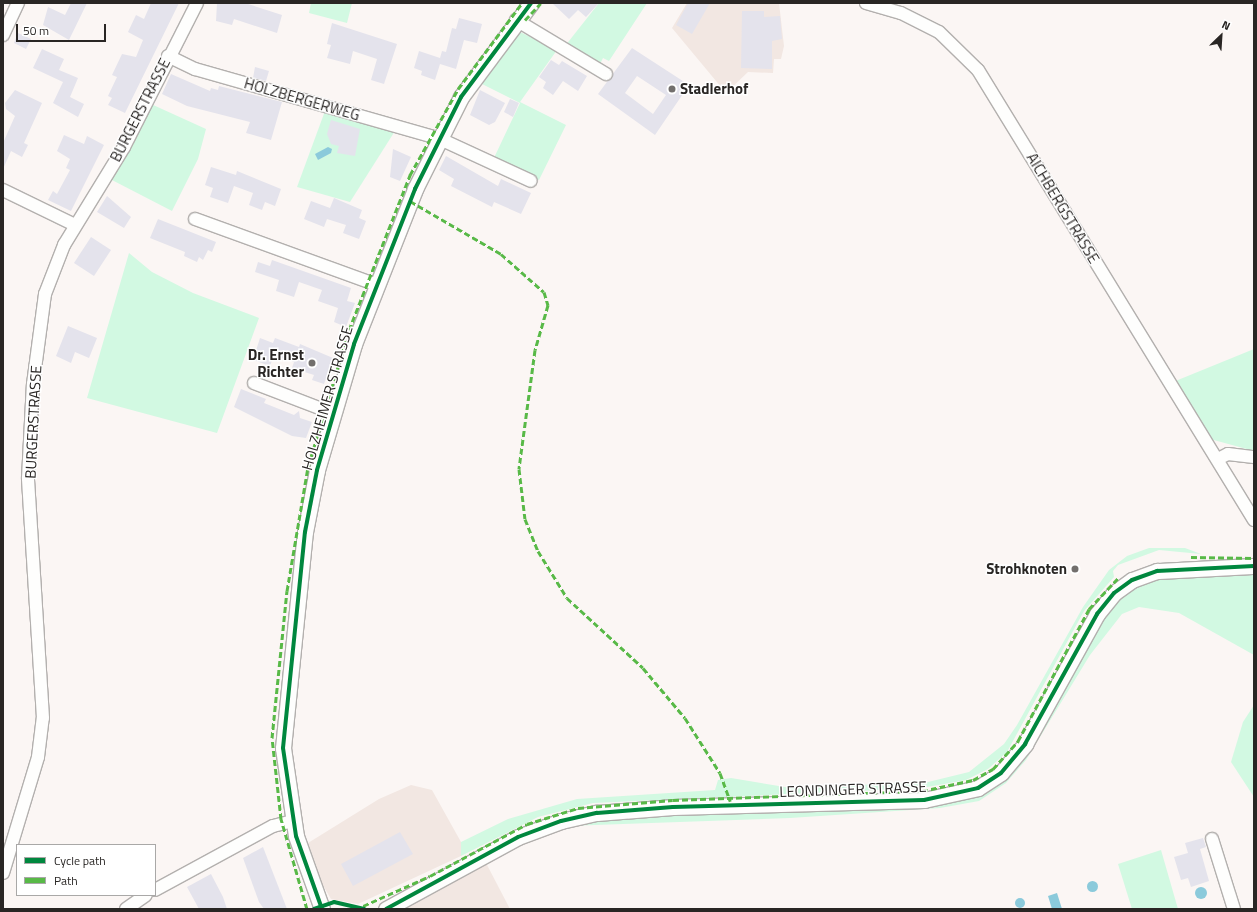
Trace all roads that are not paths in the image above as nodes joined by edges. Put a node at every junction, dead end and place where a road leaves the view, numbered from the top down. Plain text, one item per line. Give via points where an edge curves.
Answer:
1 (18, 3) edge
2 (197, 3) edge
3 (531, 3) edge
4 (866, 3) edge
5 (516, 20) junction
6 (3, 35) edge
7 (168, 56) junction
8 (606, 74) dead end
9 (438, 138) junction
10 (531, 181) dead end
11 (3, 190) edge
12 (195, 219) dead end
13 (75, 225) junction
14 (375, 284) junction
15 (254, 383) dead end
16 (332, 413) junction
17 (1254, 456) edge
18 (1218, 460) junction
19 (1254, 520) edge
20 (1254, 566) edge
21 (293, 821) junction
22 (1212, 839) dead end
23 (3, 873) edge
24 (156, 889) edge
25 (145, 896) edge
26 (126, 909) edge
27 (322, 909) edge
28 (386, 909) edge
29 (1234, 909) edge

1 - 6 street
2 - 7 street, BURGERSTRASSE
3 - 5 street, HOLZHEIMER STRASSE
4 - 18 street, AICHBERGSTRASSE via 901,13 938,32 978,70 1182,408
5 - 8 street
5 - 9 street, HOLZHEIMER STRASSE via 461,97
7 - 9 street, HOLZBERGERWEG via 195,69
7 - 13 street, BURGERSTRASSE via 124,147
9 - 10 street, HOLZBERGERWEG
9 - 14 street, HOLZHEIMER STRASSE
11 - 13 street
12 - 14 street
13 - 23 street, BURGERSTRASSE via 48,282 33,384 28,478 43,718 38,757
14 - 16 street, HOLZHEIMER STRASSE
15 - 16 street
16 - 21 street, HOLZHEIMER STRASSE via 306,532 284,709 284,768
17 - 18 street via 1228,454
18 - 19 street, AICHBERGSTRASSE
20 - 28 street, LEONDINGER STRASSE via 1157,571 1132,580 1114,593 1097,614 1025,744 1005,769 978,788 924,800 680,807 597,813 562,821 518,837
21 - 24 street via 273,826
21 - 27 street, HOLZHEIMER STRASSE
22 - 29 street
25 - 26 street

